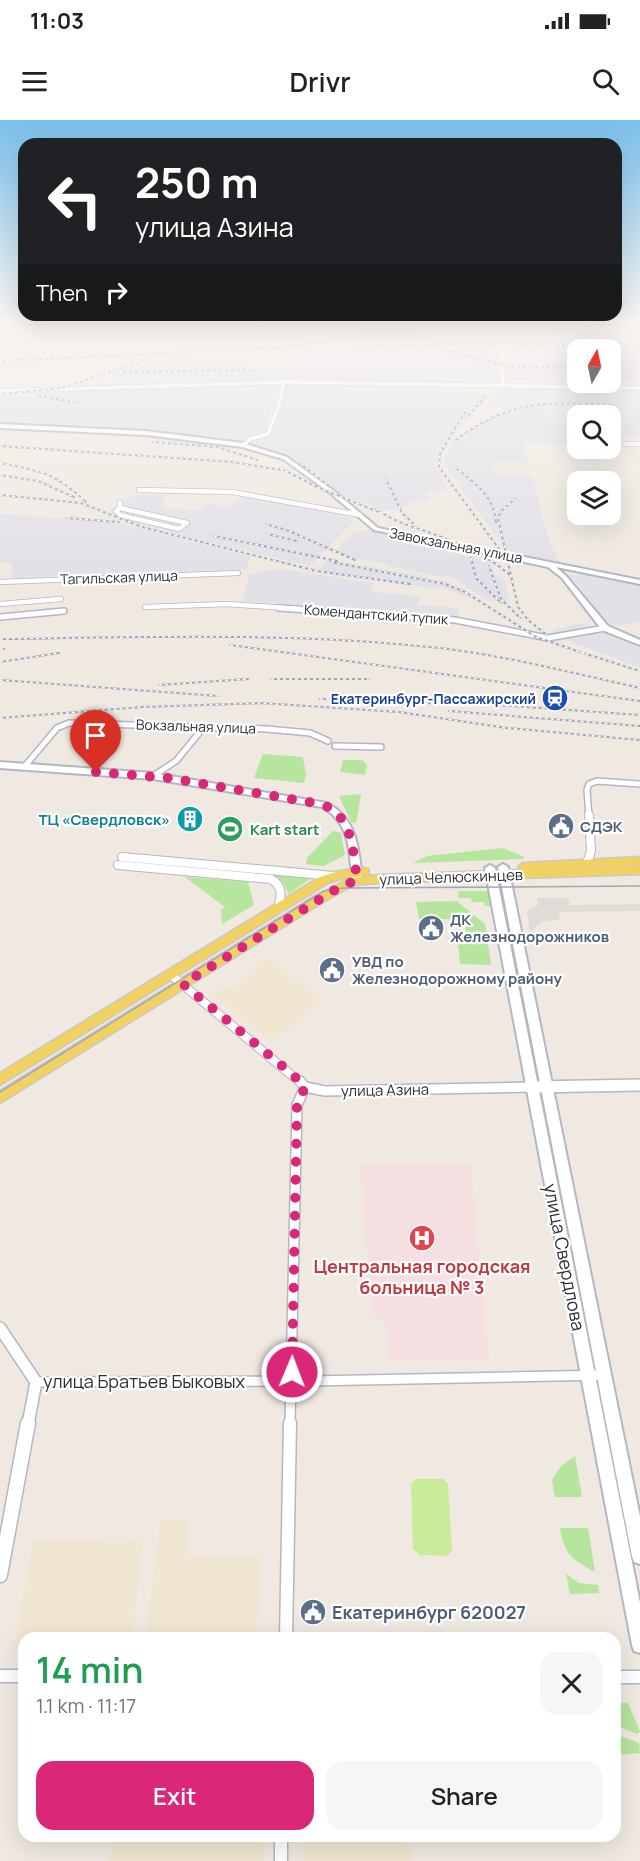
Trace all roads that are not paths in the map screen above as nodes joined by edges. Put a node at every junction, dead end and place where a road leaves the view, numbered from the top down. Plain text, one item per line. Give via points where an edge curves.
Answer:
1 (280, 401) edge
2 (0, 426) edge
3 (625, 444) dead end
4 (640, 444) edge
5 (243, 445) junction
6 (139, 490) dead end
7 (120, 501) dead end
8 (120, 508) junction
9 (360, 515) junction
10 (542, 562) junction
11 (581, 570) junction
12 (238, 573) dead end
13 (564, 577) junction
14 (1, 582) edge
15 (640, 582) edge
16 (0, 590) edge
17 (61, 599) dead end
18 (0, 604) edge
19 (145, 608) dead end
20 (64, 611) dead end
21 (0, 617) edge
22 (604, 628) junction
23 (640, 643) edge
24 (204, 728) junction
25 (328, 741) dead end
26 (335, 746) dead end
27 (381, 747) dead end
28 (0, 765) edge
29 (25, 766) junction
30 (153, 776) junction
31 (640, 784) edge
32 (122, 857) dead end
33 (640, 861) edge
34 (587, 863) junction
35 (118, 866) dead end
36 (258, 868) junction
37 (640, 870) edge
38 (504, 871) junction
39 (491, 872) junction
40 (256, 876) junction
41 (334, 876) junction
42 (357, 877) junction
43 (278, 909) junction
44 (171, 975) junction
45 (183, 984) junction
46 (0, 1080) edge
47 (640, 1085) edge
48 (305, 1087) junction
49 (539, 1087) junction
50 (0, 1098) edge
51 (0, 1328) edge
52 (604, 1375) junction
53 (587, 1376) junction
54 (292, 1381) junction
55 (36, 1383) junction
56 (640, 1556) edge
57 (0, 1575) edge
58 (286, 1632) edge
59 (640, 1645) edge
60 (0, 1676) edge
61 (18, 1676) edge
62 (621, 1677) edge
63 (640, 1677) edge
64 (281, 1842) edge
65 (280, 1861) edge

1 - 5 street via 268,434
2 - 5 main road via 146,433
3 - 4 street
5 - 9 main road via 285,458
6 - 9 street, Завокзальная улица via 232,492
7 - 8 street
8 - 8 street via 116,512 120,515 179,529 187,522
9 - 10 main road, Завокзальная улица via 383,531
10 - 11 main road
10 - 13 main road, Завокзальная улица
11 - 13 main road via 565,570
11 - 15 main road
12 - 14 street, Тагильская улица
13 - 22 main road, Завокзальная улица
14 - 16 street
17 - 18 street
19 - 22 street, Комендантский тупик via 227,604 455,620 536,637
20 - 21 street
22 - 23 main road, Завокзальная улица
24 - 25 street, Вокзальная улица via 310,733
24 - 29 street, Вокзальная улица via 62,724
24 - 30 street via 179,759
26 - 27 street
28 - 29 main road
29 - 30 main road
30 - 42 main road via 331,807 346,827
31 - 34 street via 589,784 591,851
32 - 36 street
33 - 34 main road, улица Челюскинцев
34 - 38 main road, улица Челюскинцев
35 - 40 street
36 - 40 street
36 - 41 street
37 - 38 main road, улица Челюскинцев
38 - 39 main road, улица Челюскинцев
38 - 49 main road, улица Свердлова
39 - 42 main road, улица Челюскинцев
39 - 49 main road, улица Свердлова
40 - 43 street via 279,885 282,896
41 - 42 main road, улица Челюскинцев
41 - 43 main road, улица Челюскинцев
42 - 45 main road, улица Челюскинцев
43 - 44 main road, улица Челюскинцев
44 - 45 street
44 - 46 main road, улица Челюскинцев
45 - 48 street
45 - 50 main road, улица Челюскинцев
47 - 49 street, улица Азина
48 - 49 street, улица Азина via 325,1091
48 - 54 street via 297,1105
49 - 52 main road, улица Свердлова
49 - 53 main road, улица Свердлова
51 - 55 street, улица Братьев Быковых
52 - 53 street, улица Братьев Быковых
52 - 56 main road, улица Свердлова
53 - 54 street, улица Братьев Быковых
53 - 59 main road, улица Свердлова
54 - 55 street, улица Братьев Быковых
54 - 58 street
55 - 57 street
60 - 61 street
62 - 63 street
64 - 65 street

